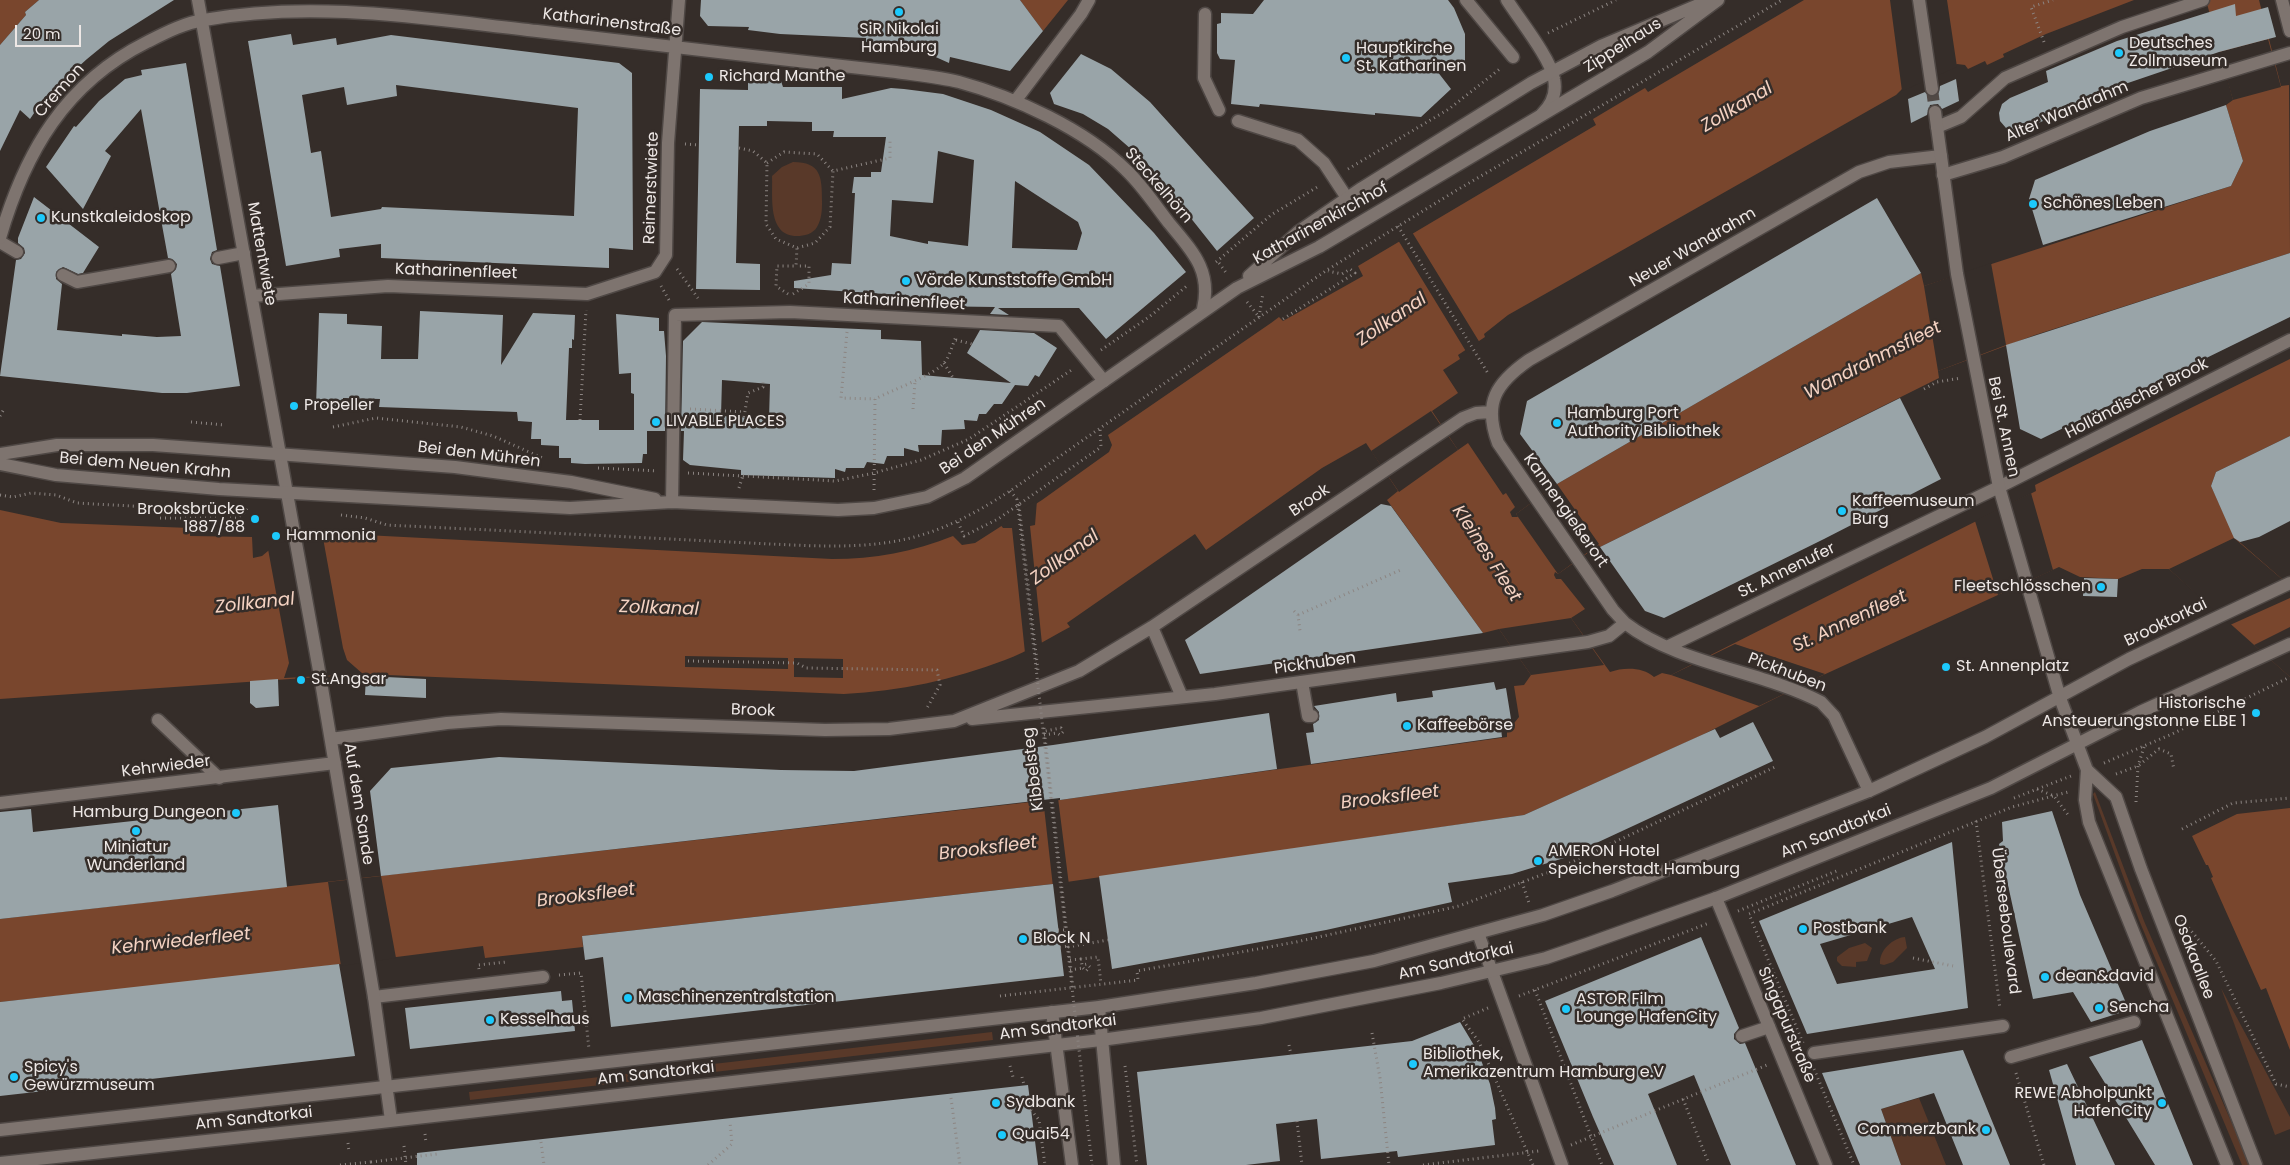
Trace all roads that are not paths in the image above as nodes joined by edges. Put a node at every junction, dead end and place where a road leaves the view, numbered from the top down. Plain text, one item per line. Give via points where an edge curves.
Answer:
1 (198, 0) edge
2 (678, 0) edge
3 (1089, 0) edge
4 (1466, 0) edge
5 (1507, 0) edge
6 (1710, 0) edge
7 (1718, 0) edge
8 (1919, 0) edge
9 (2203, 0) edge
10 (2282, 0) edge
11 (1205, 14) dead end
12 (202, 20) junction
13 (2290, 30) edge
14 (676, 47) junction
15 (2290, 53) edge
16 (1513, 57) road end
17 (1552, 72) junction
18 (1932, 89) tunnel mouth
19 (1016, 100) junction
20 (1219, 110) dead end
21 (1935, 112) tunnel mouth
22 (1542, 114) junction
23 (1238, 121) dead end
24 (1937, 127) junction
25 (1941, 156) junction
26 (1943, 175) junction
27 (1347, 198) junction
28 (0, 238) edge
29 (0, 242) edge
30 (17, 252) dead end
31 (244, 253) junction
32 (218, 258) dead end
33 (169, 266) dead end
34 (655, 272) joint
35 (63, 275) dead end
36 (1237, 288) junction
37 (252, 296) junction
38 (1203, 309) junction
39 (2290, 340) edge
40 (1104, 381) junction
41 (1491, 412) junction
42 (281, 453) junction
43 (0, 454) edge
44 (0, 464) edge
45 (1999, 487) junction
46 (288, 494) junction
47 (672, 502) junction
48 (2289, 583) edge
49 (1625, 623) junction
50 (1152, 627) junction
51 (2290, 644) edge
52 (1669, 646) junction
53 (1302, 682) junction
54 (1182, 697) junction
55 (2060, 698) junction
56 (1312, 716) dead end
57 (158, 720) dead end
58 (954, 721) junction
59 (331, 739) junction
60 (2077, 744) junction
61 (335, 763) junction
62 (2087, 770) junction
63 (219, 778) junction
64 (1869, 790) junction
65 (0, 803) edge
66 (1716, 898) junction
67 (1478, 933) junction
68 (1492, 971) junction
69 (543, 977) road end
70 (374, 997) junction
71 (1099, 1006) junction
72 (1052, 1012) junction
73 (2134, 1022) dead end
74 (2003, 1026) road end
75 (1769, 1027) junction
76 (1742, 1036) dead end
77 (1101, 1040) junction
78 (1058, 1045) junction
79 (1810, 1054) road end
80 (2011, 1057) road end
81 (386, 1087) junction
82 (390, 1120) junction
83 (0, 1130) edge
84 (0, 1163) edge
85 (1072, 1165) edge
86 (1114, 1165) edge
87 (1562, 1165) edge
88 (1826, 1165) edge
89 (2227, 1165) edge
90 (2256, 1165) edge

1 - 12 street, Mattentwiete
2 - 14 street, Reimerstwiete
3 - 19 street
4 - 16 street
5 - 17 street
6 - 17 street, Zippelhaus via 1616,39
7 - 22 street, Zippelhaus via 1648,52
8 - 18 street
9 - 24 street via 2122,27 2005,78 1961,117
10 - 13 street
11 - 20 street via 1204,78
12 - 14 street, Katharinenstraße via 302,10 392,14
12 - 28 street, Cremon via 166,32 134,48 101,70 72,97 44,132 24,169
12 - 31 street, Mattentwiete
14 - 19 street, Katharinenstraße via 896,72 958,82
14 - 34 street, Reimerstwiete via 668,143 666,255
15 - 26 street, Alter Wandrahm via 2121,106 2003,157
17 - 22 street via 1554,94 1548,109
17 - 27 street, Katharinenkirchhof
19 - 38 street, Steckelhörn via 1099,146 1126,170 1196,256 1204,273 1206,292
21 - 24 street, Bei St. Annen
22 - 36 street, Katharinenkirchhof via 1319,247
23 - 27 street, Katharinenkirchhof via 1298,140 1324,163
24 - 25 street, Bei St. Annen
25 - 26 street, Bei St. Annen
25 - 41 street, Neuer Wandrahm via 1879,165 1859,172 1536,356 1505,380 1495,396
26 - 45 street, Bei St. Annen via 1972,358
27 - 36 street, Katharinenkirchhof via 1298,232
29 - 30 street
31 - 32 street
31 - 37 street, Mattentwiete
33 - 35 street via 77,282
34 - 37 street, Katharinenfleet via 586,294 388,286
36 - 38 street, Bei den Mühren
37 - 42 street, Mattentwiete
38 - 40 street, Bei den Mühren
39 - 45 street, Holländischer Brook
40 - 47 street, Bei den Mühren via 947,489 927,497 874,508 838,510
40 - 47 street, Katharinenfleet via 1059,326 790,312 675,314
41 - 49 street, Kannengießerort via 1492,428 1498,443
41 - 50 street, Brook via 1469,415 1444,430
42 - 43 street, Bei dem Neuen Krahn via 153,444 96,444 57,445
42 - 46 street, Mattentwiete
42 - 47 street, Bei den Mühren via 455,467 571,482
44 - 46 street, Bei dem Neuen Krahn via 56,475
45 - 52 street, St. Annenufer
45 - 55 street, Bei St. Annen
46 - 47 street, Bei den Mühren via 570,508
46 - 59 street, Auf dem Sande
48 - 55 street, Brooktorkai via 2129,659
49 - 52 street
49 - 53 street, Pickhuben via 1609,636 1588,642
50 - 54 street
50 - 58 street, Brook via 1079,671
51 - 60 street via 2172,696
52 - 64 street, Pickhuben via 1821,702 1831,710
53 - 54 street, Pickhuben
53 - 56 street via 1308,716
54 - 58 street, Pickhuben
55 - 60 street, Osakaallee
55 - 64 street, Am Sandtorkai via 1985,737
57 - 63 street
58 - 59 street, Brook via 889,729 824,730 501,718
59 - 61 street, Auf dem Sande
60 - 62 street, Osakaallee
60 - 66 street, Am Sandtorkai via 1991,788
61 - 63 street, Kehrwieder
61 - 70 street, Auf dem Sande
62 - 89 street, Osakaallee via 2085,800 2093,831
62 - 90 street, Osakaallee via 2116,797
63 - 65 street, Kehrwieder
64 - 67 street, Am Sandtorkai via 1612,891
66 - 68 street, Am Sandtorkai via 1546,958
66 - 75 street, Singapurstraße
67 - 68 street
67 - 71 street, Am Sandtorkai via 1374,961 1264,982
68 - 77 street, Am Sandtorkai via 1261,1018
68 - 87 street
69 - 70 street
70 - 81 street, Auf dem Sande
71 - 72 street, Am Sandtorkai
71 - 77 street
72 - 78 street
72 - 81 street, Am Sandtorkai
73 - 80 street
74 - 79 street, Singapurstraße
75 - 76 street
75 - 88 street, Singapurstraße
77 - 78 street, Am Sandtorkai
77 - 86 street
78 - 82 street, Am Sandtorkai
78 - 85 street
81 - 82 street, Auf dem Sande
81 - 83 street, Am Sandtorkai
82 - 84 street, Am Sandtorkai

